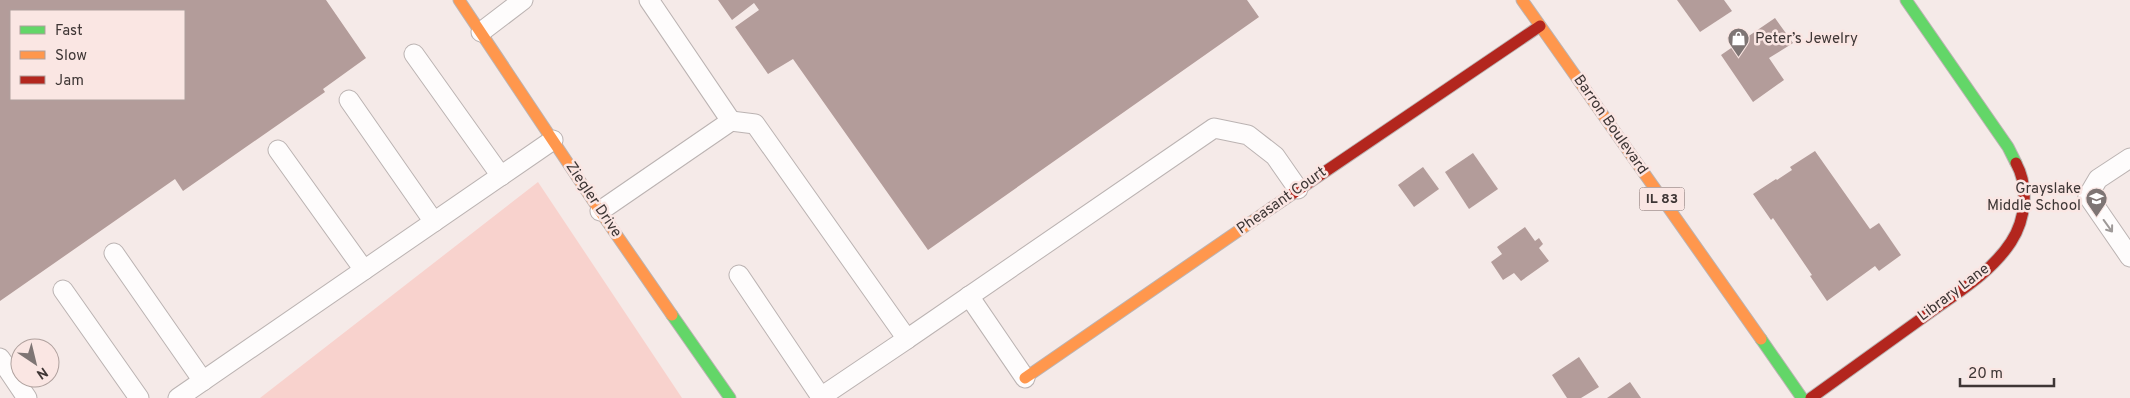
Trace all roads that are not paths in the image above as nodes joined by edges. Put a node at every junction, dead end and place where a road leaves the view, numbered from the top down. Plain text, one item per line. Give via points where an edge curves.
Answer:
1 (459, 0) edge
2 (524, 0) edge
3 (649, 0) edge
4 (1522, 0) edge
5 (1906, 0) edge
6 (1540, 26) junction
7 (481, 32) junction
8 (414, 54) dead end
9 (349, 100) dead end
10 (731, 120) junction
11 (553, 140) junction
12 (278, 150) dead end
13 (2130, 158) edge
14 (501, 176) junction
15 (1298, 189) junction
16 (600, 211) junction
17 (434, 222) junction
18 (114, 253) dead end
19 (2130, 256) edge
20 (364, 270) junction
21 (738, 275) dead end
22 (64, 290) dead end
23 (969, 296) junction
24 (907, 339) junction
25 (0, 358) edge
26 (1025, 378) joint
27 (203, 381) junction
28 (27, 398) edge
29 (139, 398) edge
30 (178, 398) edge
31 (730, 398) edge
32 (1802, 398) edge
33 (1811, 398) edge

1 - 7 street, Ziegler Drive
2 - 7 lane
3 - 10 lane
4 - 6 street, Barron Boulevard / IL 83
5 - 33 street, Library Lane via 2008,147 2023,176 2026,195 2021,219 2012,242 1981,276
6 - 15 street, Pheasant Court
6 - 32 street, Barron Boulevard / IL 83
7 - 11 street, Ziegler Drive
8 - 14 lane
9 - 17 lane
10 - 16 lane
10 - 24 lane via 755,124
11 - 14 lane
11 - 16 street, Ziegler Drive
12 - 20 lane
13 -> 19 lane via 2098,180 2088,196
14 - 17 lane
15 - 23 lane via 1275,156 1248,135 1214,128
15 - 26 street, Pheasant Court
16 - 31 street, Ziegler Drive
17 - 20 lane
18 - 27 lane
20 - 27 lane
21 - 24 lane via 821,396
22 - 29 lane
23 - 24 lane
23 - 26 lane
25 - 28 lane
27 - 30 lane

